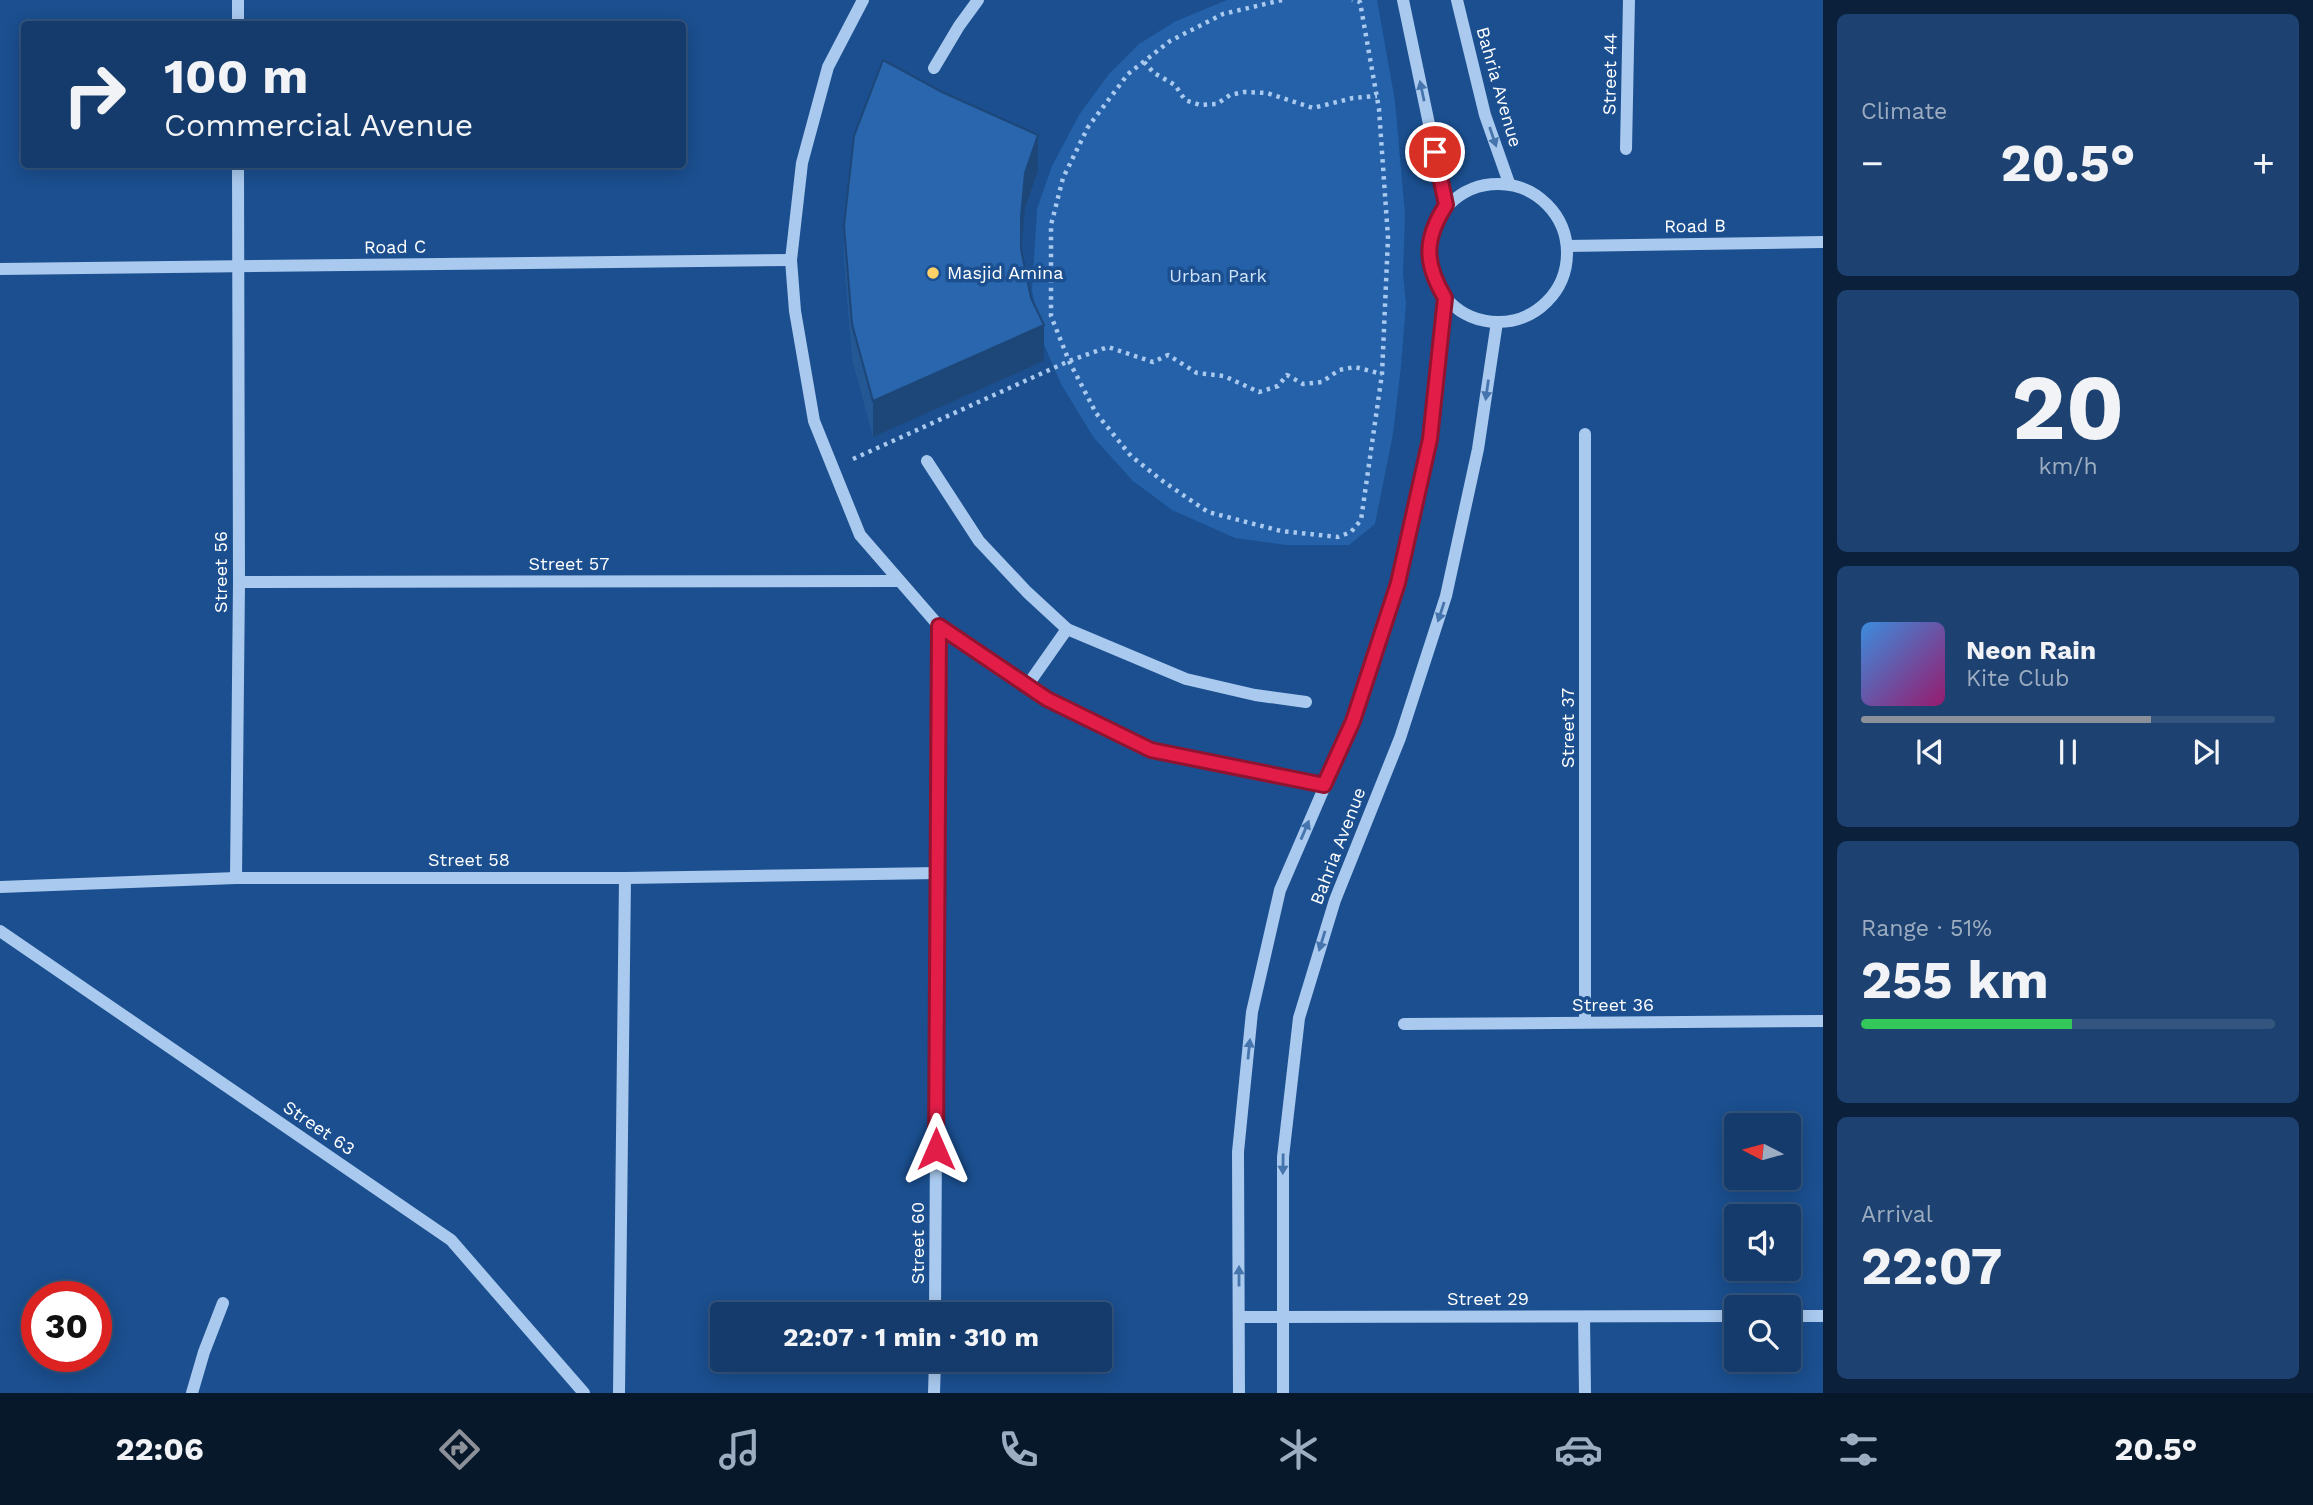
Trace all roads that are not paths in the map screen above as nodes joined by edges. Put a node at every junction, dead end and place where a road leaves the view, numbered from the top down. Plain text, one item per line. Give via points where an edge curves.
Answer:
1 (238, 0) edge
2 (863, 0) edge
3 (978, 0) edge
4 (1402, 0) edge
5 (1457, 0) edge
6 (1629, 0) edge
7 (238, 21) edge
8 (934, 68) dead end
9 (1626, 149) dead end
10 (238, 168) edge
11 (1509, 183) junction
12 (1446, 205) junction
13 (1823, 242) edge
14 (1567, 246) junction
15 (791, 260) junction
16 (237, 267) junction
17 (0, 269) edge
18 (1445, 298) junction
19 (1497, 322) junction
20 (1586, 434) dead end
21 (928, 461) dead end
22 (898, 581) junction
23 (239, 582) junction
24 (939, 626) junction
25 (1067, 629) junction
26 (1027, 686) junction
27 (1306, 702) dead end
28 (1324, 785) junction
29 (938, 873) junction
30 (236, 878) junction
31 (625, 878) junction
32 (0, 887) edge
33 (0, 931) edge
34 (1823, 1021) edge
35 (1586, 1022) junction
36 (1404, 1024) dead end
37 (935, 1302) edge
38 (223, 1303) dead end
39 (1724, 1316) edge
40 (1801, 1316) edge
41 (1823, 1316) edge
42 (1239, 1317) junction
43 (1284, 1317) junction
44 (1584, 1317) junction
45 (935, 1372) edge
46 (192, 1393) edge
47 (584, 1393) edge
48 (619, 1393) edge
49 (934, 1393) edge
50 (1238, 1393) edge
51 (1283, 1393) edge
52 (1585, 1393) edge

1 - 7 street
2 - 15 street via 828,66 802,163
3 - 8 street
12 -> 4 street
5 -> 11 street, Bahria Avenue via 1485,115
6 - 9 street, Street 44
10 - 16 street, Street 56
11 - 12 street via 1464,191
11 - 14 street via 1548,205 1561,224
12 - 18 street via 1429,242 1434,281
13 - 14 street, Road B
14 - 19 street via 1566,269 1541,308 1520,319
15 - 16 street, Road C
15 - 22 street via 814,421 860,535
16 - 17 street, Road C
16 - 23 street, Street 56
18 - 19 street via 1477,320
18 - 28 street, Bahria Avenue via 1430,439 1398,583 1353,721
19 -> 43 street, Bahria Avenue via 1478,449 1446,596 1400,738 1335,900 1298,1018 1283,1157
20 - 35 street, Street 37
21 - 25 street via 979,541
22 - 23 street, Street 57
22 - 24 street
23 - 30 street, Street 56
24 - 26 street
24 - 29 street, Street 60
25 - 26 street
25 - 27 street via 1186,679
26 - 28 street via 1151,750
42 -> 28 street, Bahria Avenue via 1238,1152 1252,1012 1280,890
29 - 31 street, Street 58
29 - 37 street, Street 60
30 - 31 street, Street 58
30 - 32 street, Street 58
31 - 48 street
33 - 47 street, Street 63 via 451,1240
34 - 35 street, Street 36
35 - 36 street, Street 36
38 - 46 street
39 - 44 street, Street 29
40 - 41 street
42 - 43 street, Street 29
42 - 50 street, Bahria Avenue
43 - 44 street, Street 29
43 - 51 street, Bahria Avenue
44 - 52 street
45 - 49 street

